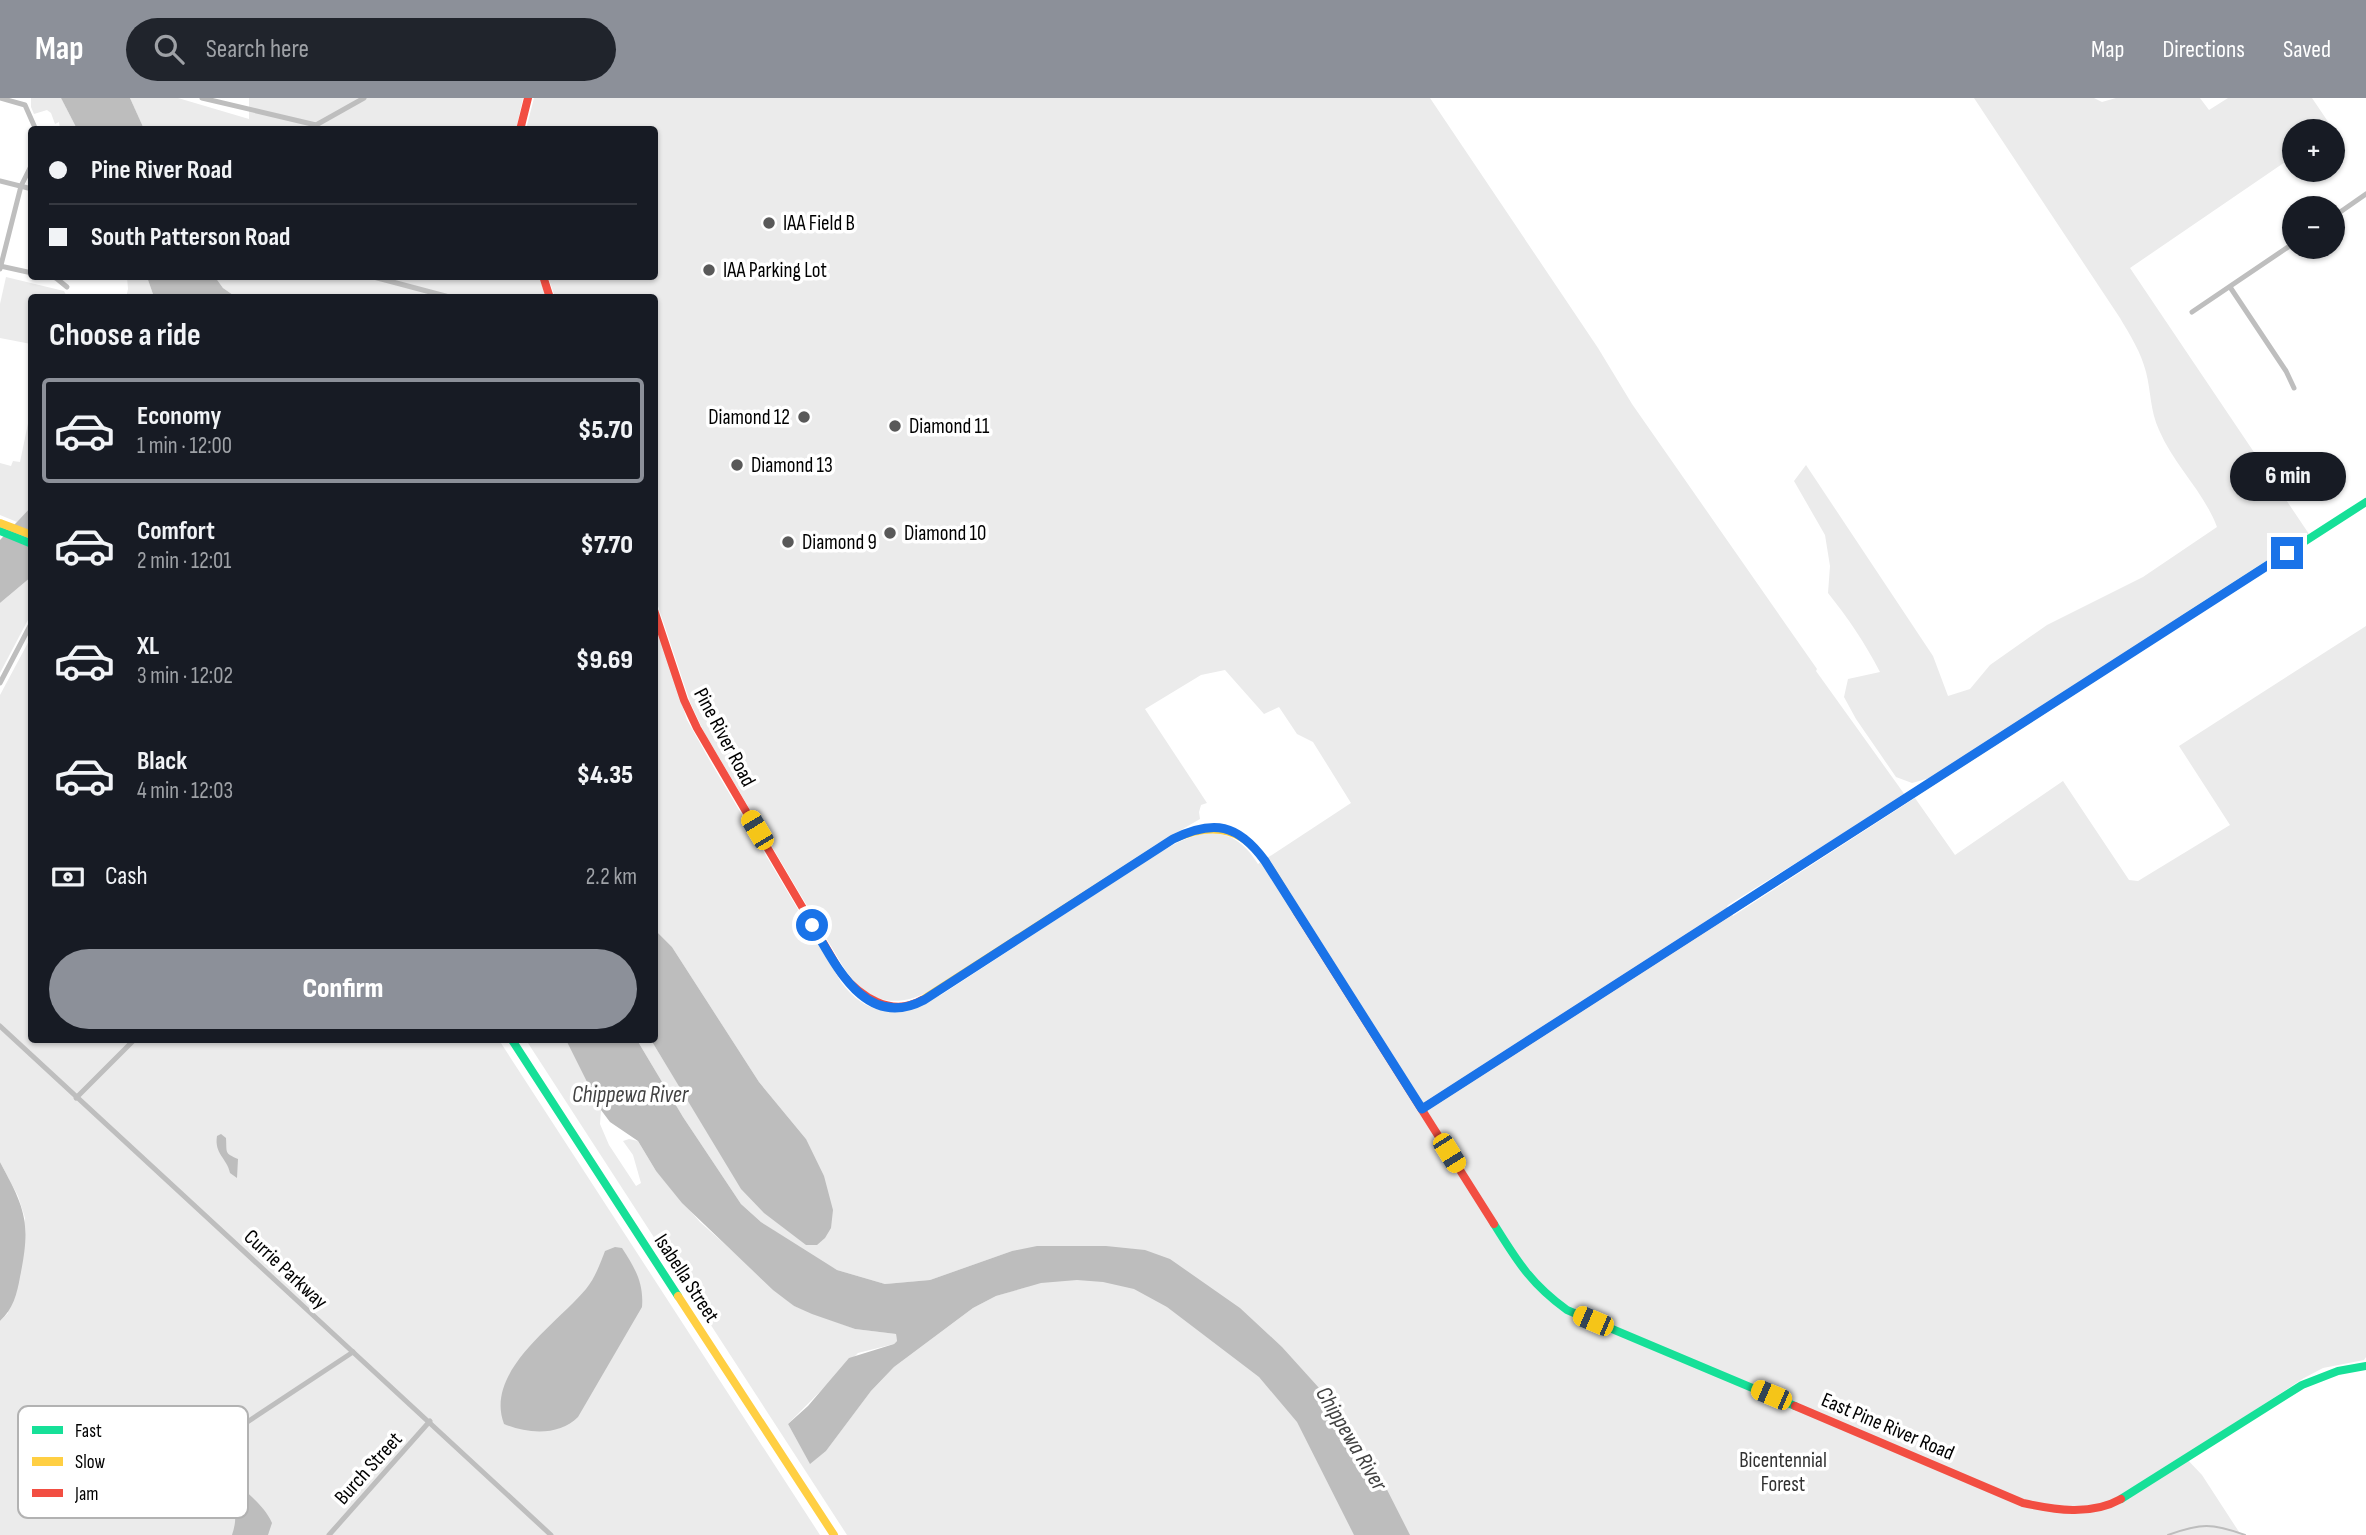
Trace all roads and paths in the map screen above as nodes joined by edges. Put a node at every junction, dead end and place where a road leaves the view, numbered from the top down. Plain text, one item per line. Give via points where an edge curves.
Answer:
1 (0, 98) edge
2 (202, 98) edge
3 (364, 98) edge
4 (528, 98) edge
5 (286, 120) junction
6 (35, 126) edge
7 (284, 126) edge
8 (521, 126) edge
9 (28, 173) edge
10 (0, 181) edge
11 (22, 186) junction
12 (28, 188) edge
13 (2366, 194) edge
14 (2345, 209) edge
15 (2282, 251) edge
16 (0, 267) edge
17 (28, 272) edge
18 (58, 280) edge
19 (385, 280) edge
20 (67, 287) dead end
21 (2230, 287) junction
22 (438, 294) edge
23 (2192, 312) dead end
24 (2294, 388) dead end
25 (2366, 502) edge
26 (0, 523) edge
27 (0, 531) edge
28 (28, 534) edge
29 (28, 542) edge
30 (658, 622) edge
31 (28, 630) edge
32 (0, 683) edge
33 (1246, 838) joint
34 (0, 1026) edge
35 (131, 1043) edge
36 (514, 1043) edge
37 (76, 1098) junction
38 (1422, 1109) junction
39 (353, 1352) junction
40 (2366, 1366) edge
41 (248, 1421) edge
42 (430, 1422) junction
43 (329, 1535) edge
44 (551, 1535) edge
45 (834, 1535) edge

1 - 6 street via 25,105
2 - 5 street
3 - 5 street via 321,124
4 - 8 main road
5 - 7 street
9 - 11 street
10 - 11 street
11 - 12 street
11 - 16 street
13 - 14 street
15 - 21 street
16 - 17 street
18 - 20 street
19 - 22 street
21 - 23 street
21 - 24 street
25 - 38 main road
26 - 28 main road
27 - 29 main road
30 - 33 main road, Pine River Road via 697,728 841,973 872,1002 901,1007 924,1000 1185,833 1211,827
31 - 32 street
33 - 38 main road, East Pine River Road
34 - 37 street, Currie Parkway
35 - 37 street
36 - 45 main road, Isabella Street
37 - 39 street, Currie Parkway
38 - 40 main road, East Pine River Road via 1517,1261 1542,1292 1561,1306 2040,1507 2074,1511 2115,1503 2302,1385
39 - 41 street
39 - 42 street, Currie Parkway
42 - 43 street, Burch Street
42 - 44 street, Currie Parkway

